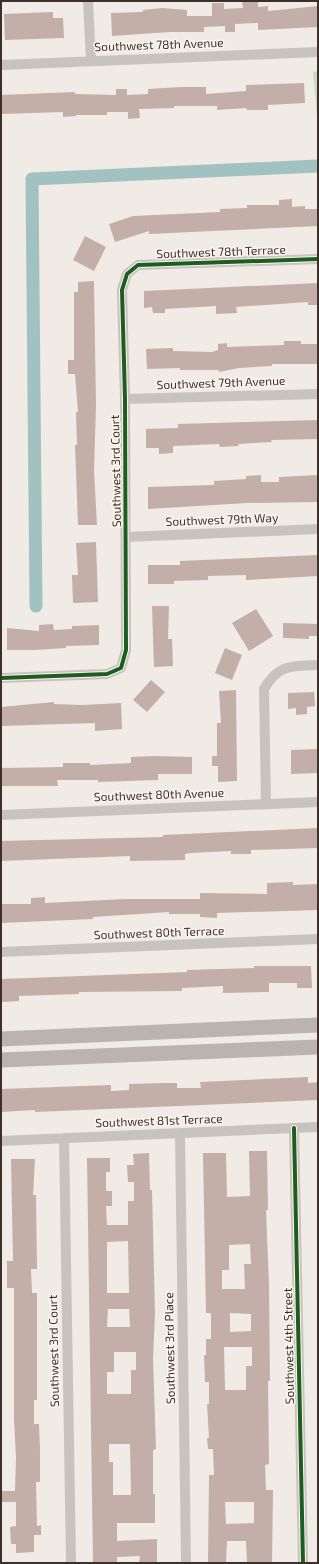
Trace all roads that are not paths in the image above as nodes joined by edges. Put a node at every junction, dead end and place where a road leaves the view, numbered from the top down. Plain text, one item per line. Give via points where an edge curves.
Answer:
1 (88, 1) edge
2 (318, 52) edge
3 (90, 61) junction
4 (1, 65) edge
5 (318, 259) edge
6 (127, 274) joint
7 (318, 394) edge
8 (125, 399) junction
9 (318, 529) edge
10 (126, 537) junction
11 (318, 665) edge
12 (1, 678) edge
13 (318, 802) edge
14 (266, 804) junction
15 (1, 815) edge
16 (318, 940) edge
17 (1, 952) edge
18 (318, 1025) edge
19 (1, 1039) edge
20 (318, 1047) edge
21 (1, 1060) edge
22 (294, 1128) junction
23 (318, 1128) edge
24 (180, 1133) junction
25 (64, 1138) junction
26 (1, 1141) edge
27 (71, 1563) edge
28 (186, 1563) edge
29 (303, 1563) edge

1 - 3 street
2 - 3 street, Southwest 78th Avenue
3 - 4 street, Southwest 78th Avenue
5 - 6 street, Southwest 78th Terrace via 138,265
6 - 8 street, Southwest 3rd Court via 122,290
7 - 8 street, Southwest 79th Avenue
8 - 10 street, Southwest 3rd Court
9 - 10 street, Southwest 79th Way
10 - 12 street, Southwest 3rd Court via 126,650 120,668 107,674
11 - 14 street via 287,666 271,676 264,689
13 - 14 street, Southwest 80th Avenue
14 - 15 street, Southwest 80th Avenue
16 - 17 street, Southwest 80th Terrace
18 - 19 street
20 - 21 street
22 - 23 street, Southwest 81st Terrace
22 - 24 street, Southwest 81st Terrace
22 - 29 street, Southwest 4th Street
24 - 25 street, Southwest 81st Terrace
24 - 28 street, Southwest 3rd Place
25 - 26 street, Southwest 81st Terrace
25 - 27 street, Southwest 3rd Court

